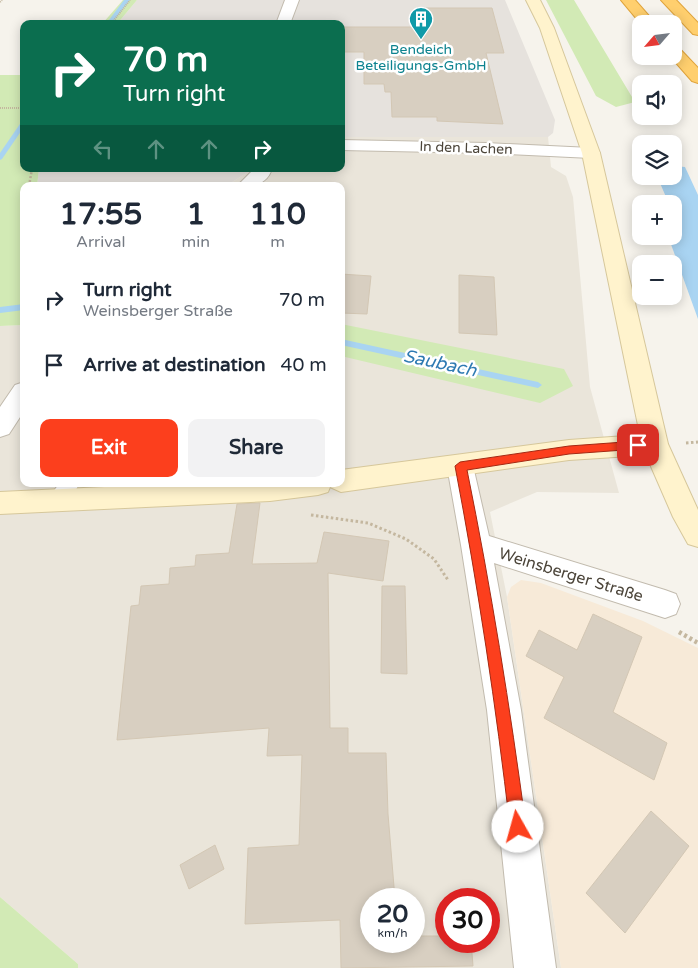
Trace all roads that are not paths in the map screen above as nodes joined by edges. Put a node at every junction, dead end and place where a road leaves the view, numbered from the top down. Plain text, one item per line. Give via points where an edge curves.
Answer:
1 (292, 0) edge
2 (533, 0) edge
3 (628, 0) edge
4 (668, 0) edge
5 (641, 15) edge
6 (284, 20) edge
7 (698, 31) edge
8 (682, 60) edge
9 (698, 78) edge
10 (345, 146) edge
11 (591, 153) junction
12 (262, 172) edge
13 (252, 182) edge
14 (20, 397) edge
15 (0, 427) edge
16 (655, 444) junction
17 (460, 466) junction
18 (345, 480) edge
19 (294, 487) edge
20 (63, 492) edge
21 (0, 503) edge
22 (698, 535) edge
23 (476, 545) junction
24 (666, 604) dead end
25 (535, 968) edge

1 - 6 street
2 - 11 street via 547,28
3 - 5 highway
4 - 7 highway
8 - 9 highway
10 - 11 street, In den Lachen
11 - 16 street
12 - 13 street
14 - 15 street
16 - 17 street via 569,450
16 - 22 street
17 - 18 street
17 - 23 street, Weinsberger Straße
19 - 20 street
20 - 21 street
23 - 24 street, Weinsberger Straße
23 - 25 street, Weinsberger Straße via 504,710

